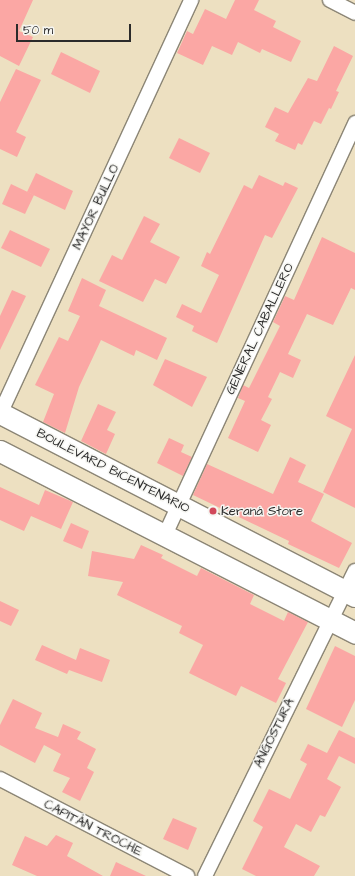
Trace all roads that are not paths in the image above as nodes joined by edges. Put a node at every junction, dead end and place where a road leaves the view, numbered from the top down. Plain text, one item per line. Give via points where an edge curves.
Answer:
1 (191, 0) edge
2 (330, 0) edge
3 (355, 13) edge
4 (355, 123) edge
5 (0, 413) edge
6 (0, 451) edge
7 (179, 505) junction
8 (165, 535) junction
9 (355, 570) edge
10 (350, 593) edge
11 (329, 620) junction
12 (355, 633) edge
13 (0, 779) edge
14 (187, 876) edge
15 (205, 876) edge

1 - 5 street, MAYOR BULLO
2 - 3 street
4 - 7 street, GENERAL CABALLERO
5 - 7 main road, BOULEVARD BICENTENARIO
6 - 8 main road
7 - 8 street, GENERAL CABALLERO
7 - 10 main road, BOULEVARD BICENTENARIO
8 - 11 main road
9 - 10 street, ANGOSTURA
10 - 11 street, ANGOSTURA
11 - 12 main road
11 - 15 street, ANGOSTURA
13 - 14 street, CAPITÁN TROCHE

